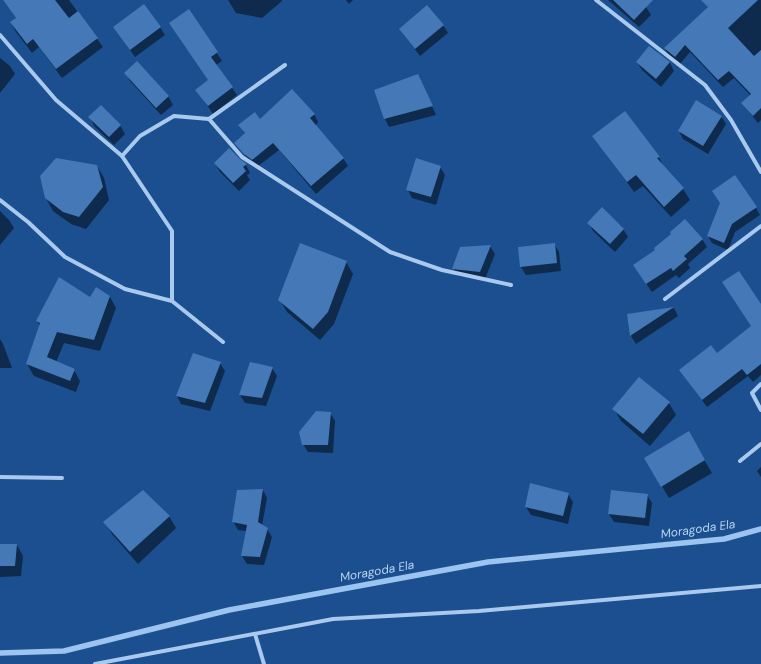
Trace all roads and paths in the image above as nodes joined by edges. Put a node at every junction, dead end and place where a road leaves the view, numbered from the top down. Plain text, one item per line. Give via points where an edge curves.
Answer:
1 (596, 0) edge
2 (0, 34) edge
3 (285, 65) dead end
4 (209, 119) junction
5 (122, 156) junction
6 (761, 172) edge
7 (0, 200) edge
8 (761, 226) edge
9 (511, 285) dead end
10 (665, 299) dead end
11 (172, 301) junction
12 (223, 342) dead end
13 (761, 384) edge
14 (761, 410) edge
15 (761, 444) edge
16 (740, 461) dead end
17 (0, 477) edge
18 (62, 478) dead end
19 (761, 586) edge
20 (255, 634) junction
21 (94, 664) edge
22 (264, 664) edge

1 - 6 street via 705,85 731,120
2 - 5 street via 56,100
3 - 4 street
4 - 5 street via 174,116 140,136
4 - 9 street via 242,157 390,252 442,270
5 - 11 street via 172,231
7 - 11 street via 65,257 125,289
8 - 10 street
11 - 12 street
13 - 14 street via 752,393
15 - 16 street
17 - 18 street
19 - 20 street via 479,611 333,619
20 - 21 street
20 - 22 street

